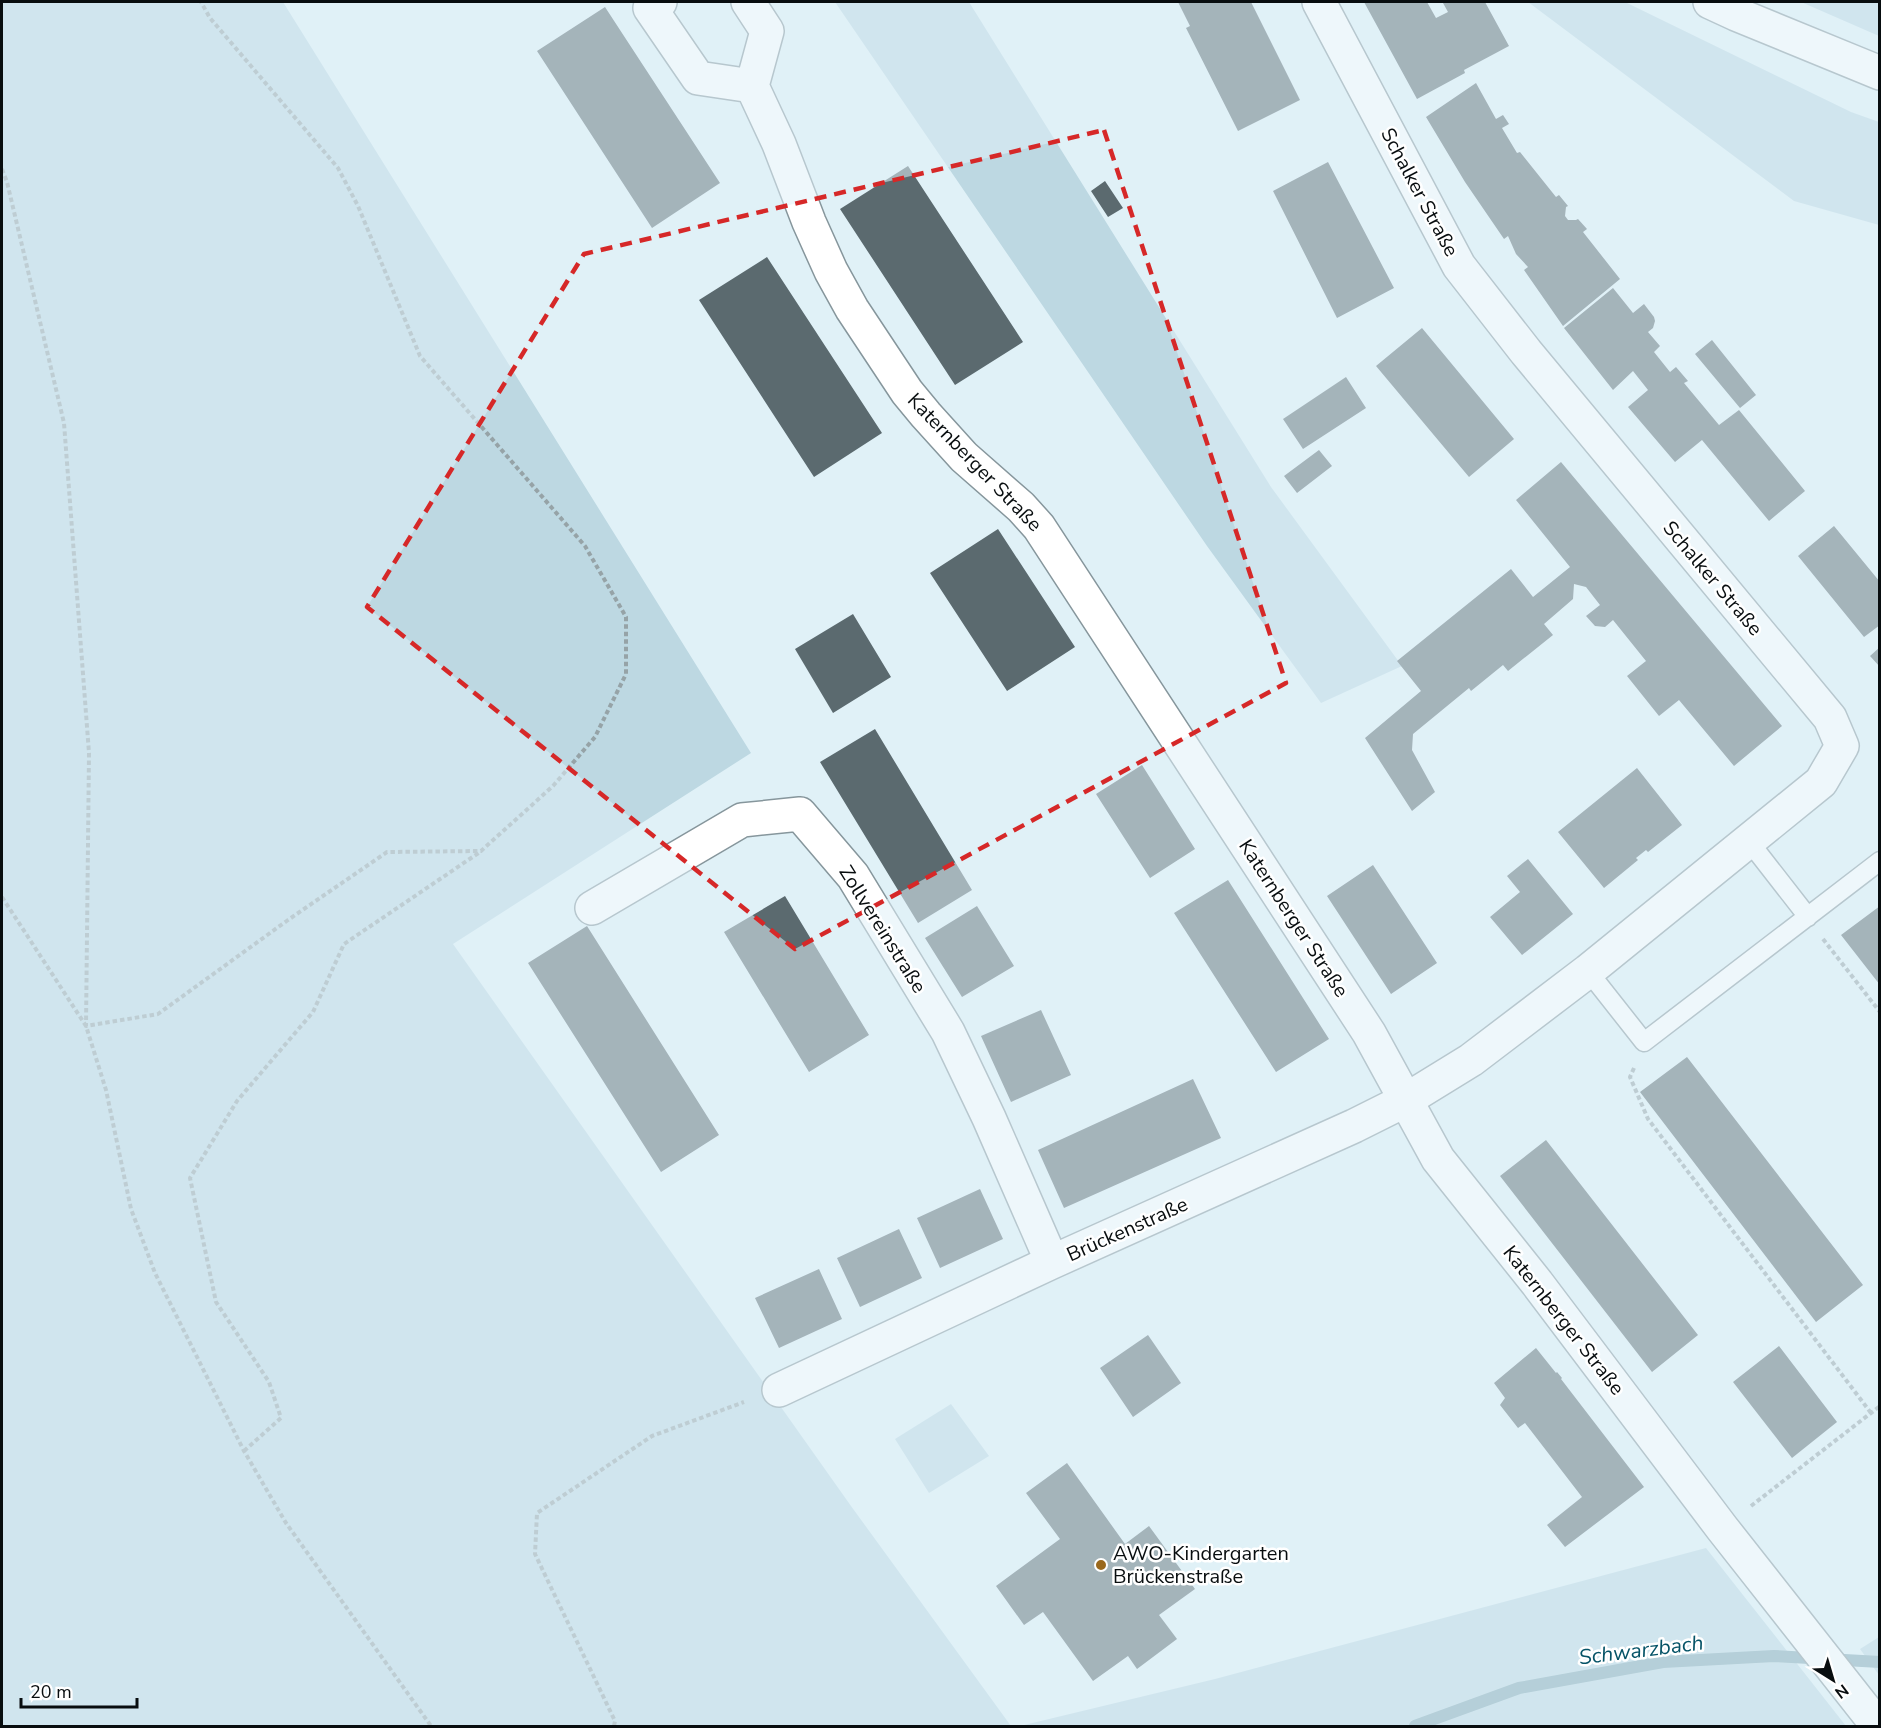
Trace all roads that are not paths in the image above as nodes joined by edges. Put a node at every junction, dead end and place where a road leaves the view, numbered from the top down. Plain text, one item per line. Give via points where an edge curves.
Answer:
1 (660, 2) edge
2 (748, 2) edge
3 (1319, 2) edge
4 (1710, 2) edge
5 (1880, 72) edge
6 (752, 86) junction
7 (1748, 840) junction
8 (1880, 861) edge
9 (592, 908) dead end
10 (1807, 917) junction
11 (1588, 971) junction
12 (1471, 1060) joint
13 (1406, 1100) junction
14 (1052, 1262) junction
15 (779, 1390) road end
16 (1878, 1726) edge

1 - 6 street via 650,8 698,78
2 - 6 street via 767,31
3 - 7 street, Schalker Straße via 1459,266 1830,718 1842,746 1821,782
4 - 5 street
6 - 13 street, Katernberger Straße via 809,222 852,309 926,415 964,457 1039,527 1369,1033
7 - 10 lane
7 - 11 street, Schalker Straße
8 - 10 lane
9 - 14 street, Zollvereinstraße via 742,820 800,814 853,876 948,1032
10 - 11 lane via 1644,1042
11 - 12 street, Schalker Straße
12 - 13 street, Brückenstraße
13 - 14 street, Brückenstraße
13 - 16 street, Katernberger Straße via 1438,1159
14 - 15 street, Brückenstraße

